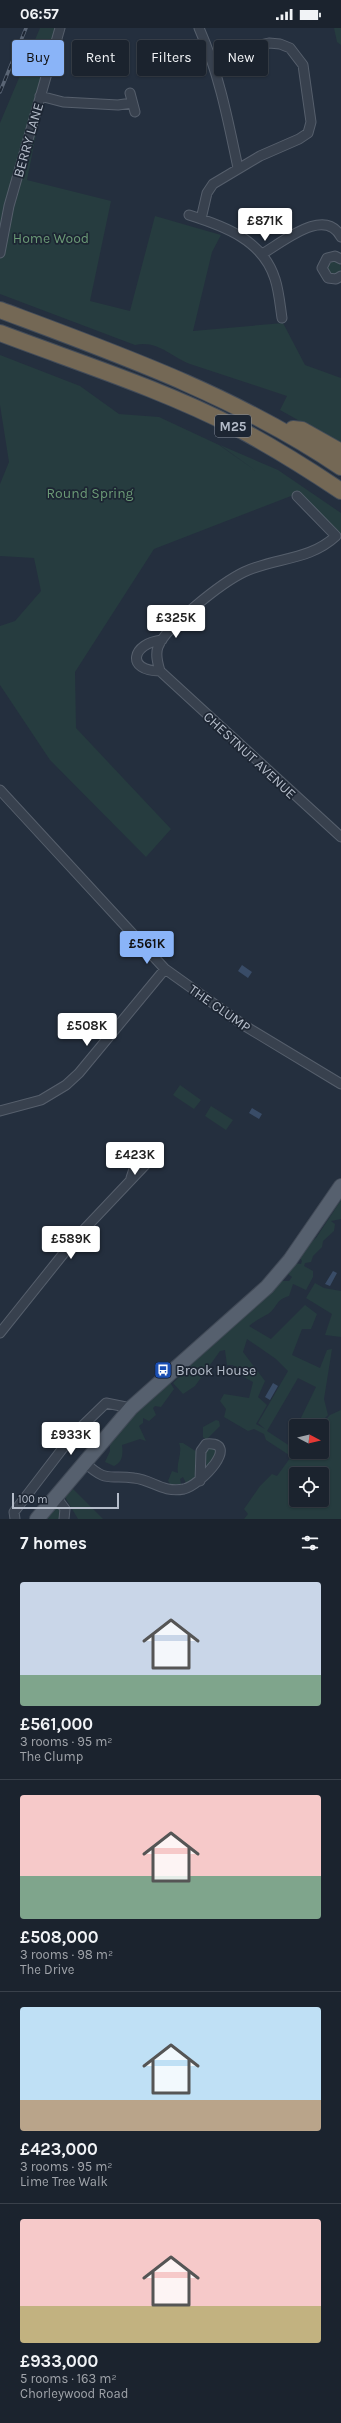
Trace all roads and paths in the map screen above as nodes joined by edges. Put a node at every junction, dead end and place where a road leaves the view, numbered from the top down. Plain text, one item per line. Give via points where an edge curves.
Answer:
1 (60, 28) edge
2 (199, 28) edge
3 (211, 56) junction
4 (130, 93) dead end
5 (40, 96) junction
6 (132, 102) junction
7 (135, 112) dead end
8 (238, 168) junction
9 (189, 215) dead end
10 (201, 219) junction
11 (341, 237) edge
12 (0, 253) edge
13 (262, 254) junction
14 (340, 256) edge
15 (341, 276) edge
16 (0, 310) edge
17 (282, 318) dead end
18 (0, 334) edge
19 (276, 427) junction
20 (341, 452) edge
21 (341, 467) edge
22 (341, 491) edge
23 (296, 496) dead end
24 (339, 538) edge
25 (162, 640) junction
26 (160, 671) junction
27 (0, 790) edge
28 (341, 837) edge
29 (165, 969) junction
30 (341, 1084) edge
31 (0, 1111) edge
32 (132, 1161) junction
33 (145, 1164) junction
34 (131, 1178) junction
35 (341, 1186) edge
36 (0, 1333) edge
37 (131, 1408) junction
38 (84, 1462) junction
39 (200, 1480) dead end
40 (56, 1497) junction
41 (15, 1519) edge
42 (37, 1519) edge
43 (64, 1519) edge

1 - 5 street, BERRY LANE
2 - 3 street
3 - 8 street via 224,96
3 - 8 street via 269,43 280,44 296,54 303,65 311,122 308,133
4 - 6 street
5 - 6 street via 63,102 118,105
5 - 12 street, BERRY LANE via 9,206
6 - 7 street
8 - 10 street via 213,184 207,193
9 - 10 street
10 - 13 street via 229,228
11 - 13 street via 337,229 330,224 314,224
13 - 17 street via 276,280
14 - 15 street via 327,258 322,268 328,278 336,279
16 - 19 highway, M25 via 124,356 199,388
18 - 22 highway, M25 via 116,377 237,428
19 - 20 highway, M25 via 302,430
19 - 21 highway, M25
23 - 24 street
24 - 25 street via 295,559 262,565 242,573 178,619
25 - 26 street via 157,649
25 - 26 street via 151,641 142,646 137,652 136,660 146,671
26 - 28 street, CHESTNUT AVENUE
27 - 29 street, THE CLUMP
29 - 30 street, THE CLUMP via 244,1026
29 - 31 street via 66,1085 41,1100
32 - 33 street via 138,1166
32 - 33 street via 134,1152 142,1150 148,1158
32 - 34 street via 134,1169
33 - 34 street
34 - 36 street via 52,1266
35 - 37 main road via 290,1260 267,1287
37 - 38 main road
37 - 41 street via 106,1403 64,1447 14,1512
38 - 39 street via 109,1478 135,1478 161,1488 184,1489
38 - 40 main road
40 - 42 main road
40 - 43 street via 65,1509

